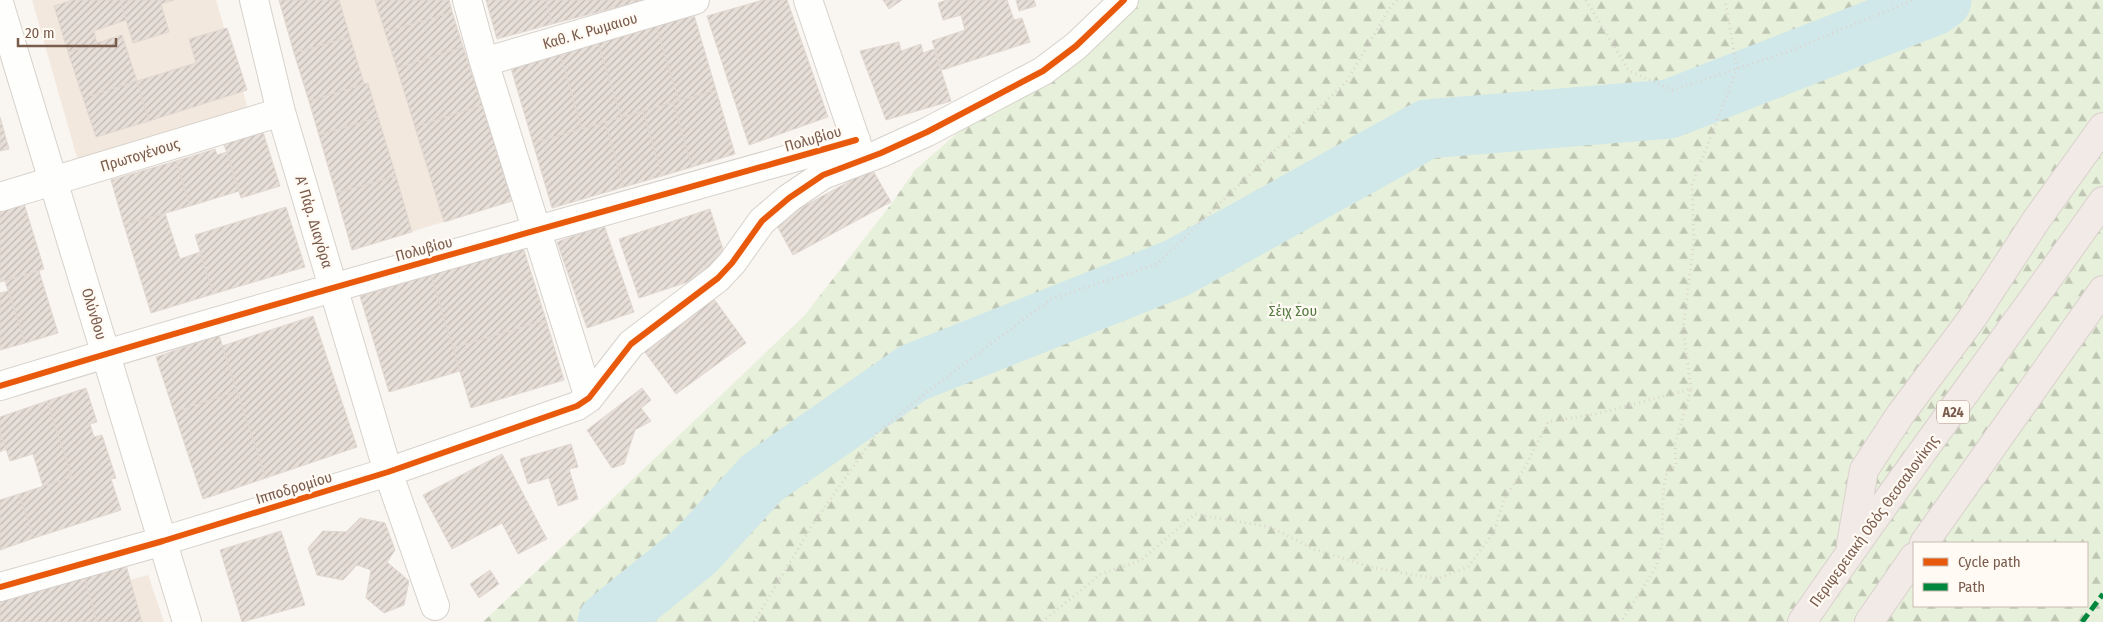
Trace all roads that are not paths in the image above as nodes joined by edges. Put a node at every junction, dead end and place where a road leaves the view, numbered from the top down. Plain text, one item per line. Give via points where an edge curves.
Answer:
1 (254, 0) edge
2 (467, 0) edge
3 (695, 0) edge
4 (808, 0) edge
5 (1124, 0) edge
6 (0, 6) edge
7 (484, 62) junction
8 (281, 112) junction
9 (2103, 127) edge
10 (859, 150) junction
11 (53, 181) junction
12 (0, 197) edge
13 (2103, 201) edge
14 (537, 231) junction
15 (334, 287) junction
16 (2103, 290) edge
17 (106, 354) junction
18 (0, 386) edge
19 (589, 398) junction
20 (388, 472) junction
21 (162, 541) junction
22 (1925, 542) edge
23 (1850, 552) junction
24 (1913, 558) edge
25 (0, 587) edge
26 (435, 606) dead end
27 (187, 622) edge
28 (1802, 622) edge
29 (1868, 622) edge

1 - 8 street, Α' Πάρ. Διαγόρα
2 - 7 street
3 - 7 street, Καθ. Κ. Ρωμαιου
4 - 10 street
5 - 10 street via 1076,46 1043,71 927,132
6 - 11 street, Ολύνθου
7 - 14 street
8 - 11 street, Πρωτογένους
8 - 15 street, Α' Πάρ. Διαγόρα
9 - 23 highway via 1864,470
10 - 14 street, Πολυβίου
10 - 19 street via 773,211 750,235 732,264 631,344
11 - 12 street, Πρωτογένους
11 - 17 street, Ολύνθου
13 - 23 highway, Περιφερειακή Οδός Θεσσαλονίκης / Α24
14 - 15 street, Πολυβίου
14 - 19 street
15 - 17 street, Πολυβίου
15 - 20 street, Α' Πάρ. Διαγόρα
16 - 22 highway
17 - 18 street, Πολυβίου
17 - 21 street, Ολύνθου
19 - 20 street, Ιπποδρομίου via 577,406
20 - 21 street, Ιπποδρομίου
20 - 26 street, Α' Πάρ. Διαγόρα
21 - 25 street, Ιπποδρομίου
21 - 27 street, Ολύνθου
23 - 28 highway, Περιφερειακή Οδός Θεσσαλονίκης / Α24
24 - 29 highway

